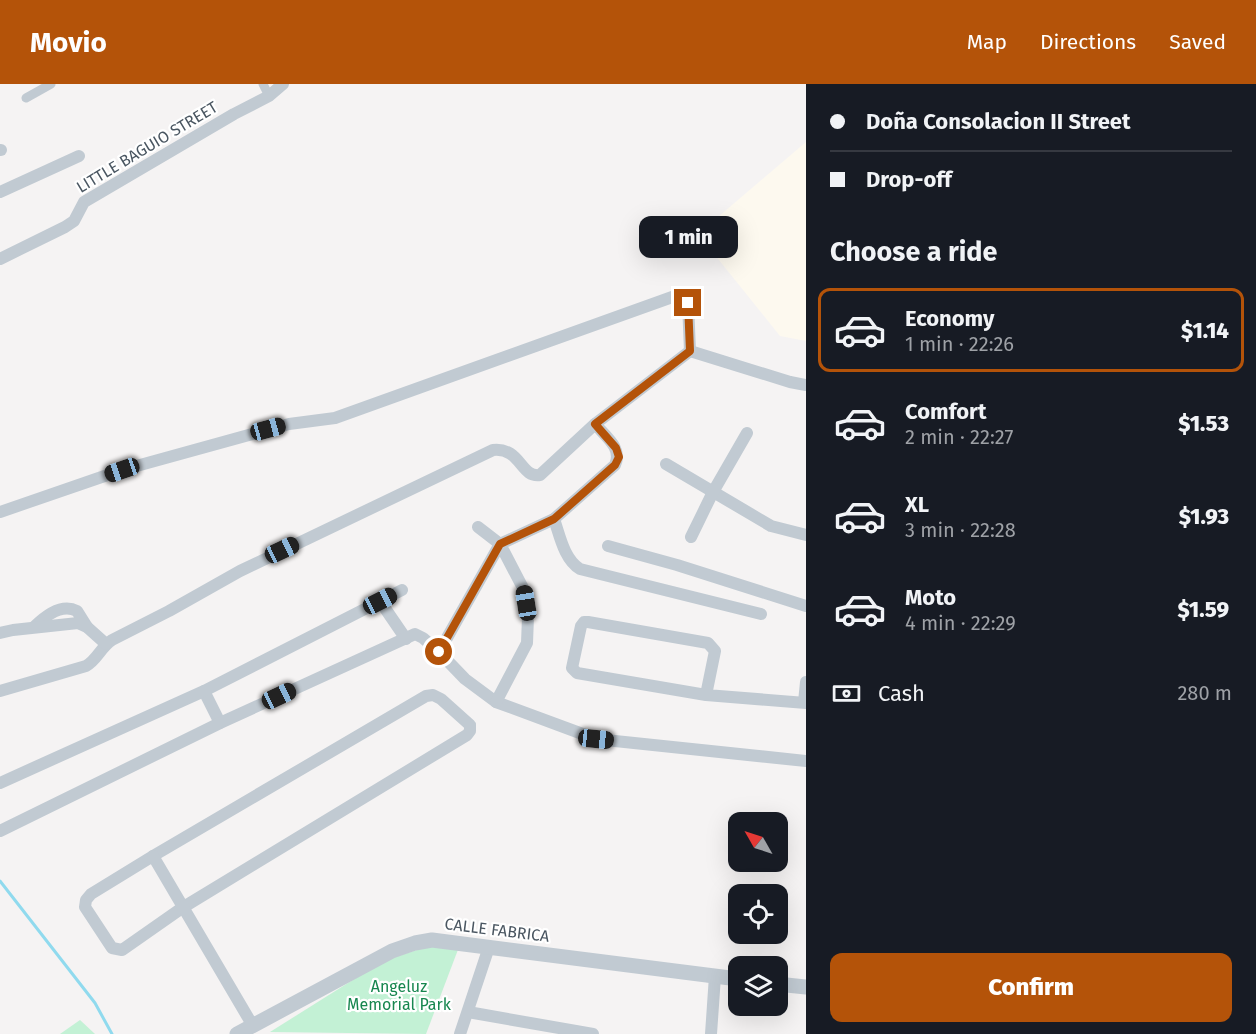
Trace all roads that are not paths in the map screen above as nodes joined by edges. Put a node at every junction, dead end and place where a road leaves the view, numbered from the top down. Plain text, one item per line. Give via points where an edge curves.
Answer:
1 (51, 84) edge
2 (263, 84) edge
3 (283, 84) edge
4 (269, 96) junction
5 (26, 98) dead end
6 (79, 156) dead end
7 (1, 188) edge
8 (0, 258) edge
9 (690, 351) junction
10 (806, 385) edge
11 (595, 424) junction
12 (747, 433) dead end
13 (666, 464) dead end
14 (713, 492) junction
15 (0, 512) edge
16 (554, 519) junction
17 (478, 527) dead end
18 (806, 535) edge
19 (691, 537) dead end
20 (500, 544) junction
21 (608, 546) dead end
22 (402, 590) dead end
23 (380, 601) junction
24 (806, 606) edge
25 (761, 614) dead end
26 (0, 633) edge
27 (406, 639) junction
28 (106, 644) junction
29 (439, 652) junction
30 (806, 682) edge
31 (0, 691) edge
32 (204, 691) junction
33 (706, 695) junction
34 (496, 702) junction
35 (805, 703) edge
36 (220, 723) junction
37 (806, 761) edge
38 (0, 783) edge
39 (0, 831) edge
40 (153, 856) junction
41 (182, 908) junction
42 (489, 947) junction
43 (715, 976) junction
44 (728, 978) edge
45 (788, 985) edge
46 (806, 987) edge
47 (468, 1012) junction
48 (253, 1026) junction
49 (237, 1034) edge
50 (460, 1034) edge
51 (593, 1034) edge
52 (711, 1034) edge

1 - 5 street
2 - 4 street
3 - 4 street, LITTLE BAGUIO STREET
4 - 8 street, LITTLE BAGUIO STREET via 84,202 65,227
6 - 7 street
9 - 10 street
9 - 11 street
9 - 15 street via 688,303 683,296 675,296 335,418 289,424 122,470
11 - 16 street via 619,457 615,465
11 - 28 street via 540,475 529,473 510,452 494,450 240,571
12 - 14 street
13 - 14 street
14 - 18 street via 771,526
14 - 19 street
16 - 20 street
16 - 25 street via 568,557 580,569
17 - 20 street
20 - 29 street
20 - 34 street via 524,590 528,617 527,643
21 - 24 street
22 - 23 street
23 - 27 street
23 - 32 street
26 - 28 street via 78,623
27 - 29 street via 415,634
27 - 36 street
28 - 31 street via 86,666
29 - 34 street via 465,679
30 - 35 street
32 - 36 street
32 - 38 street
33 - 33 street via 574,671 581,626 588,622 708,644 715,651
33 - 35 street
34 - 37 street via 596,739
36 - 39 street
40 - 41 street
40 - 41 street via 91,894 85,908 112,948 122,950
40 - 41 street via 426,696 441,699 470,725 467,735
41 - 48 street
42 - 43 street, CALLE FABRICA
42 - 47 street
42 - 48 street, CALLE FABRICA via 441,940 399,948
43 - 44 street, CALLE FABRICA
43 - 52 street
45 - 46 street
47 - 50 street
47 - 51 street
48 - 49 street, CALLE FABRICA

